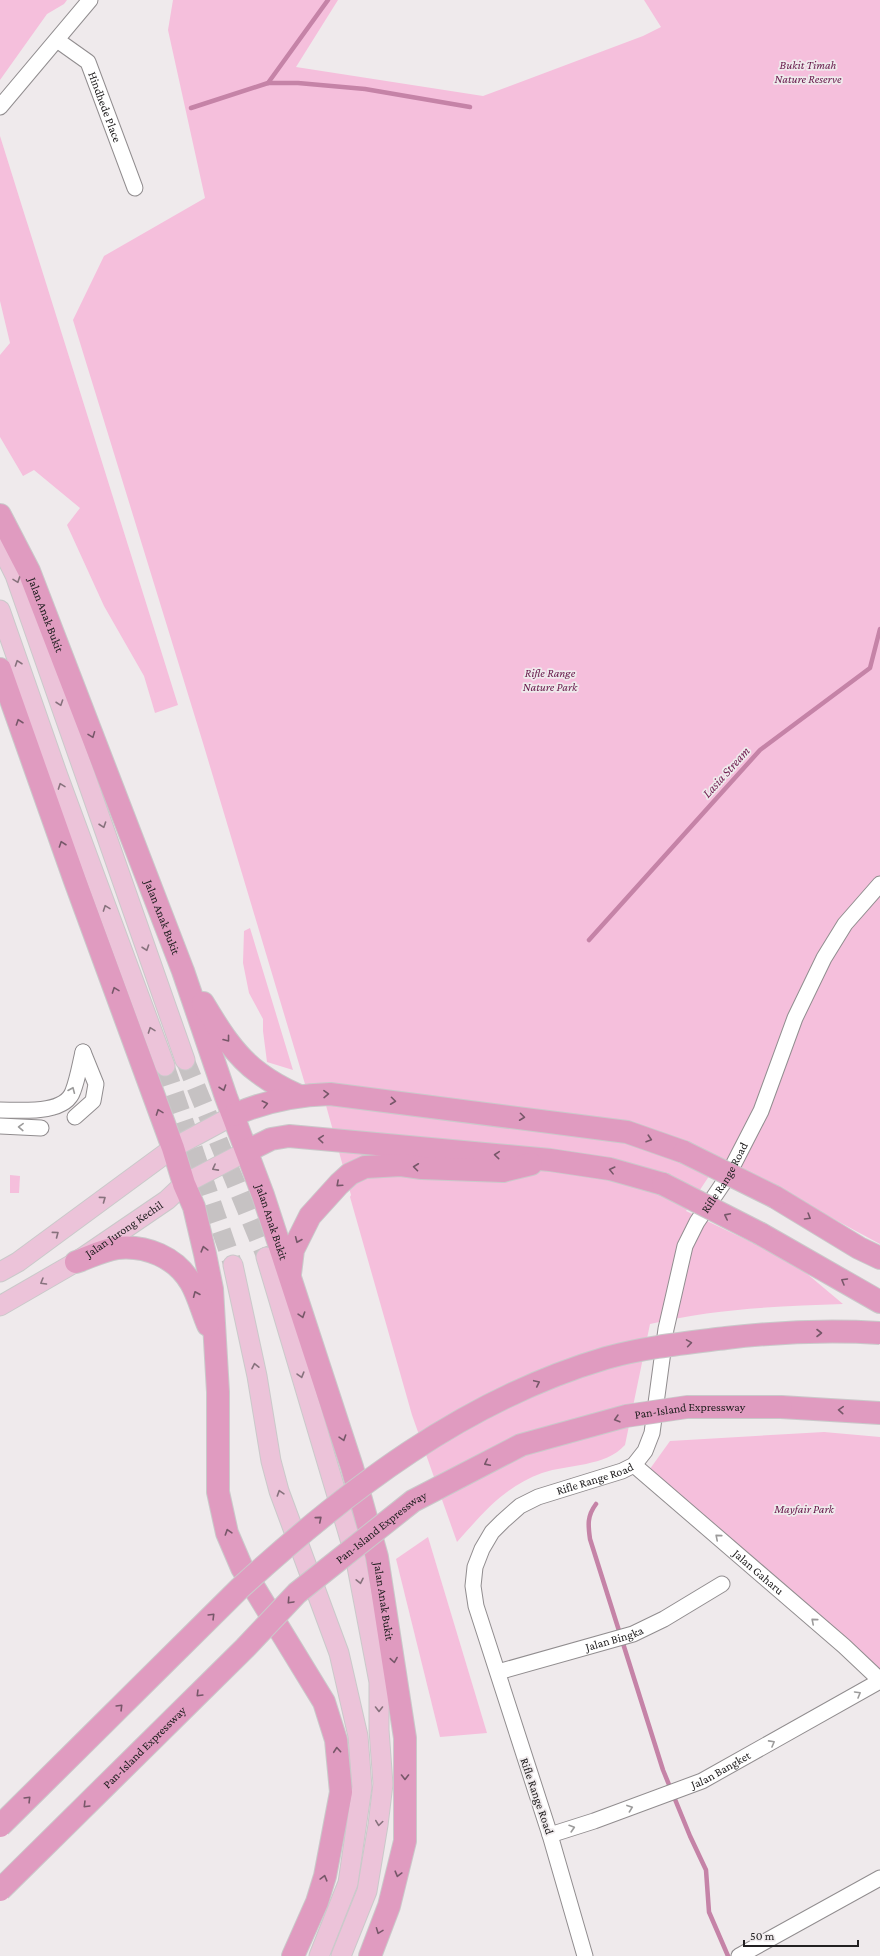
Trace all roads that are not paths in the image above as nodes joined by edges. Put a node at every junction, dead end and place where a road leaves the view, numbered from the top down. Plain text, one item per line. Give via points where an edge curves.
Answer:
1 (90, 0) edge
2 (57, 40) junction
3 (0, 107) edge
4 (135, 188) dead end
5 (0, 515) edge
6 (0, 545) edge
7 (0, 610) edge
8 (0, 669) edge
9 (880, 884) edge
10 (183, 971) junction
11 (185, 1060) tunnel mouth
12 (165, 1066) tunnel mouth
13 (297, 1095) junction
14 (0, 1110) edge
15 (234, 1115) junction
16 (75, 1117) dead end
17 (0, 1126) edge
18 (41, 1128) dead end
19 (173, 1148) junction
20 (247, 1151) junction
21 (550, 1160) junction
22 (184, 1184) junction
23 (266, 1257) tunnel mouth
24 (880, 1258) edge
25 (76, 1262) junction
26 (233, 1266) tunnel mouth
27 (0, 1272) edge
28 (290, 1278) junction
29 (880, 1302) edge
30 (0, 1306) edge
31 (880, 1333) edge
32 (216, 1343) junction
33 (880, 1413) edge
34 (634, 1465) junction
35 (722, 1584) dead end
36 (498, 1672) junction
37 (880, 1681) edge
38 (0, 1826) edge
39 (550, 1835) junction
40 (880, 1878) edge
41 (0, 1890) edge
42 (746, 1954) edge
43 (293, 1956) edge
44 (319, 1956) edge
45 (341, 1956) edge
46 (370, 1956) edge
47 (585, 1956) edge

1 - 2 street
2 - 3 street
2 - 4 street, Hindhede Place via 88,62
5 -> 10 highway, Jalan Anak Bukit via 29,571
6 -> 11 main road, Jalan Anak Bukit via 15,575
12 -> 7 main road
19 -> 8 highway
9 - 34 street, Rifle Range Road via 846,924 824,958 795,1018 761,1111 726,1179 697,1222 685,1246 666,1329 652,1433 645,1451
10 -> 13 highway via 218,1028 249,1065 274,1083
10 -> 15 highway, Jalan Anak Bukit
15 -> 13 highway
13 -> 24 highway, bridge via 354,1096 627,1132 684,1152 774,1197
14 -> 16 street via 41,1110 59,1105 68,1099 73,1092 82,1052 96,1084 93,1101
15 - 19 main road
15 - 20 highway, Jalan Anak Bukit
18 -> 17 street
19 - 22 highway
27 -> 19 main road via 18,1262
21 -> 20 highway via 289,1136 271,1138
20 -> 22 main road, Jalan Jurong Kechil
20 - 28 highway, Jalan Anak Bukit
21 -> 28 highway via 503,1171 401,1165 365,1167 350,1174 339,1184 307,1221 293,1250
29 -> 21 highway, bridge via 761,1234 663,1184 610,1169
22 - 25 main road, Jalan Jurong Kechil via 167,1200
32 -> 22 highway via 212,1289 205,1254 194,1207
23 -> 45 main road, Jalan Anak Bukit via 355,1556 379,1682 383,1784 378,1825 367,1891
25 -> 30 main road, Jalan Jurong Kechil
32 -> 25 highway via 191,1283 171,1261 152,1251 128,1248 105,1251
44 -> 26 main road via 348,1883 362,1787 358,1736 339,1653 279,1490 271,1461 255,1363
28 -> 46 highway, Jalan Anak Bukit via 352,1467 377,1557 404,1732 405,1841 389,1906
38 -> 31 highway, bridge via 274,1556 380,1471 415,1447 474,1413 576,1368 608,1357 748,1336 805,1332
43 -> 32 highway via 312,1915 325,1876 341,1792 336,1740 324,1702 242,1568 228,1533 218,1492
33 -> 41 highway, Pan-Island Expressway, bridge via 781,1407 687,1407 626,1416 521,1445 412,1501 297,1593 245,1648
34 - 36 street, Rifle Range Road via 605,1478 538,1497 520,1506 492,1532 475,1567 473,1586 476,1606
37 -> 34 street, Jalan Gaharu via 844,1646
35 - 36 street, Jalan Bingka via 664,1619 633,1634
36 - 39 street, Rifle Range Road
39 -> 37 street, Jalan Bangket via 688,1787
39 - 47 street, Rifle Range Road
40 - 42 street

